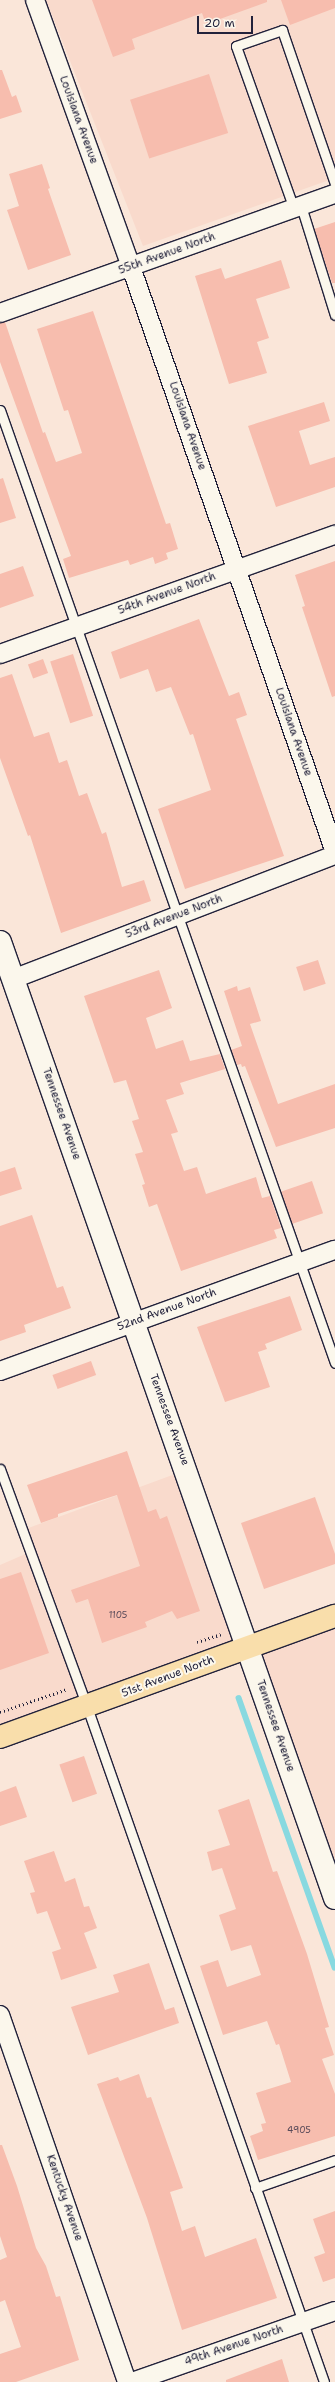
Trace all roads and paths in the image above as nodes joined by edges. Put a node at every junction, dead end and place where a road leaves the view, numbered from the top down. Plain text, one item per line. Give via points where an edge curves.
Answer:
1 (35, 0) edge
2 (335, 184) edge
3 (335, 194) edge
4 (298, 208) junction
5 (131, 267) junction
6 (0, 313) edge
7 (335, 315) edge
8 (0, 410) edge
9 (335, 535) edge
10 (237, 569) junction
11 (76, 627) junction
12 (0, 654) edge
13 (335, 854) edge
14 (178, 916) junction
15 (0, 942) edge
16 (13, 980) junction
17 (335, 1250) edge
18 (300, 1263) junction
19 (134, 1322) junction
20 (335, 1363) edge
21 (0, 1371) edge
22 (0, 1468) edge
23 (335, 1616) edge
24 (249, 1646) junction
25 (87, 1707) junction
26 (0, 1737) edge
27 (335, 1898) edge
28 (0, 2015) edge
29 (335, 2160) edge
30 (255, 2188) junction
31 (335, 2311) edge
32 (303, 2322) junction
33 (127, 2382) edge
34 (132, 2382) edge
35 (324, 2382) edge

1 - 5 street, Louisiana Avenue
2 - 4 lane via 282,30 236,46
3 - 4 street, 55th Avenue North
4 - 5 street, 55th Avenue North
4 - 7 lane
5 - 6 street, 55th Avenue North
5 - 10 street, Louisiana Avenue
8 - 11 lane
9 - 10 street, 54th Avenue North
10 - 11 street, 54th Avenue North
10 - 13 street, Louisiana Avenue
11 - 12 street, 54th Avenue North
11 - 14 lane
13 - 14 street, 53rd Avenue North
14 - 16 street, 53rd Avenue North
14 - 18 lane
15 - 16 street, Tennessee Avenue
16 - 19 street, Tennessee Avenue
17 - 18 street, 52nd Avenue North
18 - 19 street, 52nd Avenue North
18 - 20 lane
19 - 21 street, 52nd Avenue North
19 - 24 street, Tennessee Avenue
22 - 25 lane
23 - 24 main road, 51st Avenue North
24 - 25 main road, 51st Avenue North
24 - 27 street, Tennessee Avenue
25 - 26 main road, 51st Avenue North
25 - 30 lane
28 - 33 street, Kentucky Avenue
29 - 30 lane
30 - 32 lane
31 - 32 street, 49th Avenue North
32 - 34 street, 49th Avenue North
32 - 35 lane

